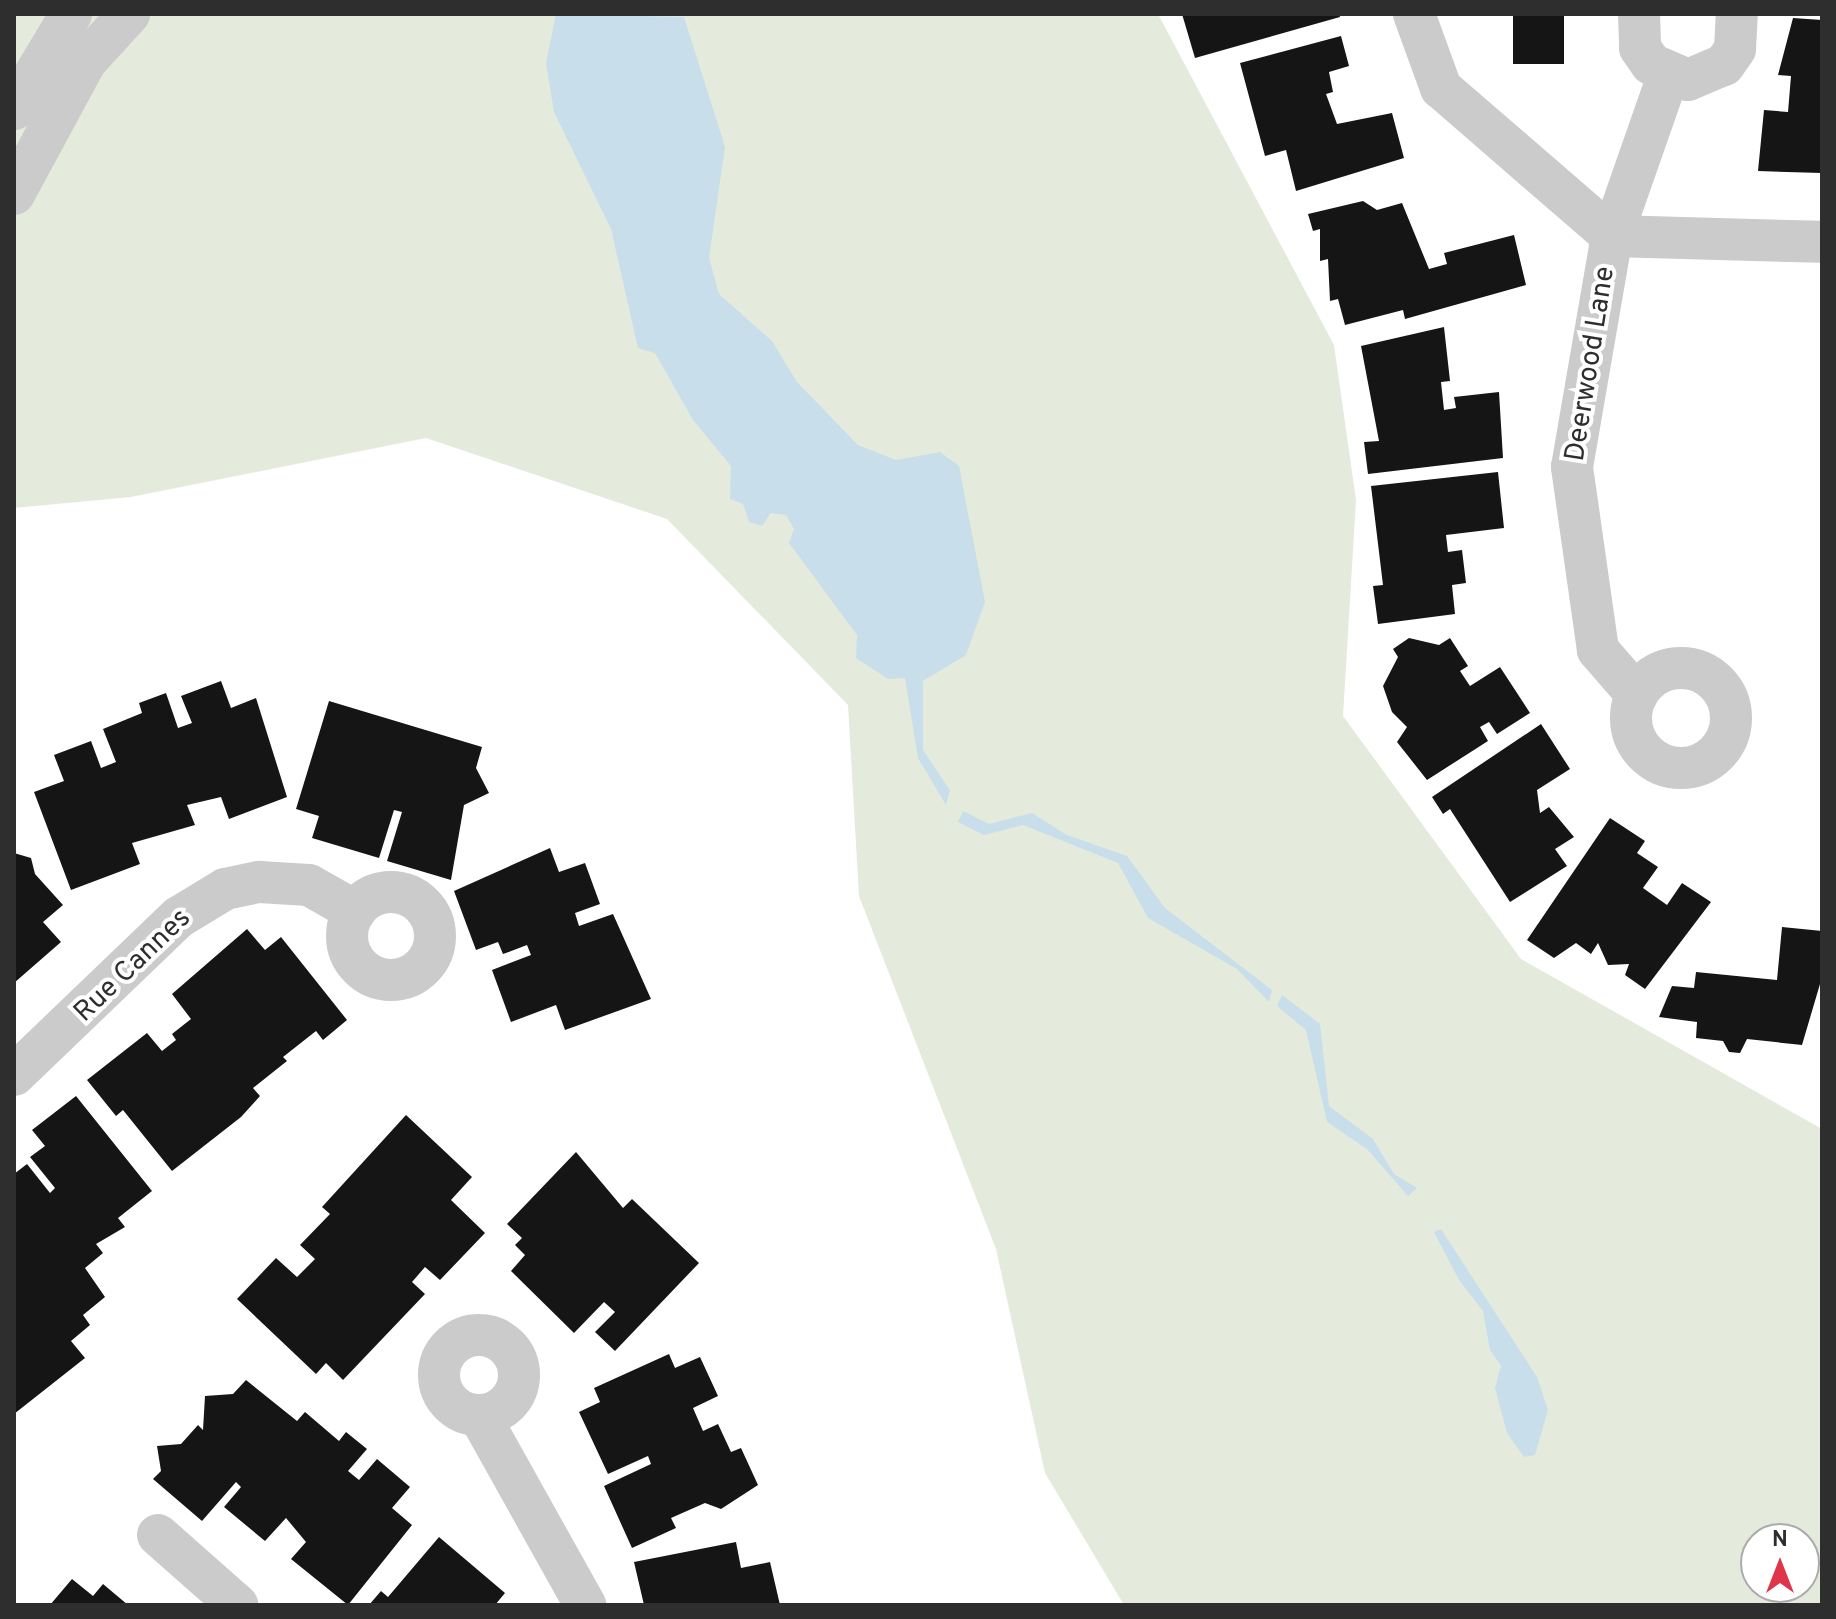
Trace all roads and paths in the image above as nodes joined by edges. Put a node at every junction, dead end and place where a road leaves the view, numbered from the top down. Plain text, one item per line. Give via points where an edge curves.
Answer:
1 (71, 14) edge
2 (129, 14) edge
3 (1414, 14) edge
4 (1639, 14) edge
5 (1737, 14) edge
6 (1668, 76) junction
7 (14, 109) edge
8 (14, 194) edge
9 (1612, 236) junction
10 (1822, 242) edge
11 (1637, 695) dead end
12 (355, 911) dead end
13 (14, 1075) edge
14 (479, 1415) dead end
15 (158, 1535) dead end
16 (237, 1605) edge
17 (585, 1605) edge

1 - 7 street
2 - 8 street via 86,61
3 - 9 street via 1441,88
4 - 6 street via 1640,48
5 - 6 street via 1735,49 1724,65 1707,76
6 - 9 street, Deerwood Lane
9 - 10 street
9 - 11 street, Deerwood Lane via 1572,467 1598,650
12 - 13 street, Rue Cannes via 309,885 225,889 179,917 137,965
14 - 17 street
15 - 16 street

